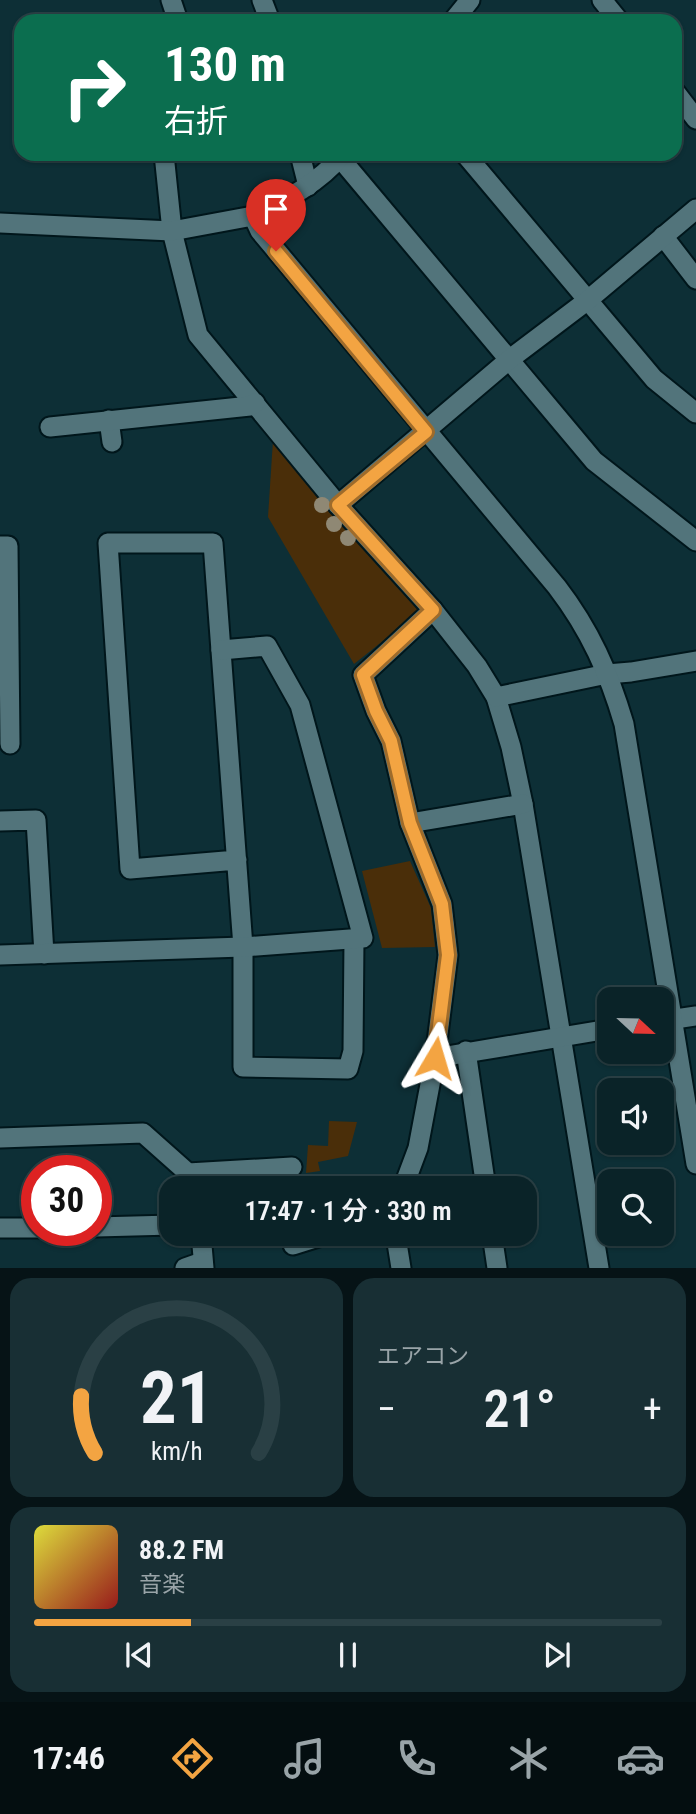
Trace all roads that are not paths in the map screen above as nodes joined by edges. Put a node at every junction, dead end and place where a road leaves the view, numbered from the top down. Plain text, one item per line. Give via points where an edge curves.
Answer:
1 (470, 0) edge
2 (602, 0) edge
3 (459, 14) edge
4 (613, 14) edge
5 (682, 101) edge
6 (696, 119) edge
7 (165, 161) edge
8 (302, 161) edge
9 (337, 161) edge
10 (346, 161) edge
11 (471, 161) edge
12 (308, 186) junction
13 (696, 209) edge
14 (253, 216) junction
15 (0, 223) edge
16 (172, 231) junction
17 (663, 236) junction
18 (696, 279) edge
19 (588, 300) junction
20 (510, 359) junction
21 (255, 403) junction
22 (696, 414) edge
23 (109, 420) junction
24 (50, 427) dead end
25 (426, 432) junction
26 (112, 442) dead end
27 (338, 505) junction
28 (696, 541) edge
29 (0, 546) edge
30 (433, 610) junction
31 (221, 650) junction
32 (696, 661) edge
33 (607, 674) junction
34 (496, 697) junction
35 (9, 744) edge
36 (523, 804) junction
37 (0, 821) edge
38 (410, 823) junction
39 (237, 860) junction
40 (354, 939) junction
41 (243, 947) junction
42 (44, 954) junction
43 (0, 955) edge
44 (662, 987) edge
45 (696, 1016) edge
46 (674, 1019) edge
47 (597, 1031) edge
48 (561, 1036) junction
49 (466, 1051) junction
50 (674, 1055) edge
51 (435, 1058) junction
52 (0, 1138) edge
53 (696, 1164) edge
54 (292, 1167) dead end
55 (407, 1176) edge
56 (484, 1176) edge
57 (159, 1225) edge
58 (112, 1227) edge
59 (0, 1228) edge
60 (21, 1228) edge
61 (200, 1246) edge
62 (398, 1246) edge
63 (494, 1246) edge
64 (197, 1266) edge
65 (401, 1268) edge
66 (497, 1268) edge
67 (599, 1268) edge

1 - 3 street
2 - 4 street
5 - 6 street
7 - 16 street
8 - 12 street
9 - 12 street
10 - 20 street
11 - 19 street
12 - 14 street
13 - 17 street
14 - 16 street
14 - 25 street via 260,231
15 - 16 street
16 - 21 street via 198,335
17 - 18 street
17 - 19 street
19 - 20 street
19 - 22 street via 654,379
20 - 25 street
20 - 28 street via 594,461
21 - 23 street
21 - 27 street
23 - 24 street
23 - 26 street
25 - 27 street
25 - 33 street via 573,608
27 - 30 street
29 - 35 street via 8,546
30 - 34 street
30 - 38 street via 363,675 391,741
31 - 39 street
31 - 39 street via 213,543 108,543 130,869
31 - 40 street via 267,646 300,705 363,938
32 - 33 street
33 - 34 street
33 - 44 street via 624,724
34 - 36 street
36 - 38 street
36 - 48 street
37 - 42 street via 36,820
38 - 51 street via 442,904 448,955
39 - 41 street
40 - 41 street
40 - 41 street via 353,1051 348,1069 243,1067
41 - 42 street
42 - 43 street
45 - 46 street
47 - 48 street
48 - 49 street
48 - 67 street
49 - 51 street
49 - 56 street
50 - 53 street
51 - 55 street via 418,1148
52 - 54 street via 143,1133 188,1174
57 - 58 street
59 - 60 street
61 - 64 street
62 - 65 street
63 - 66 street

